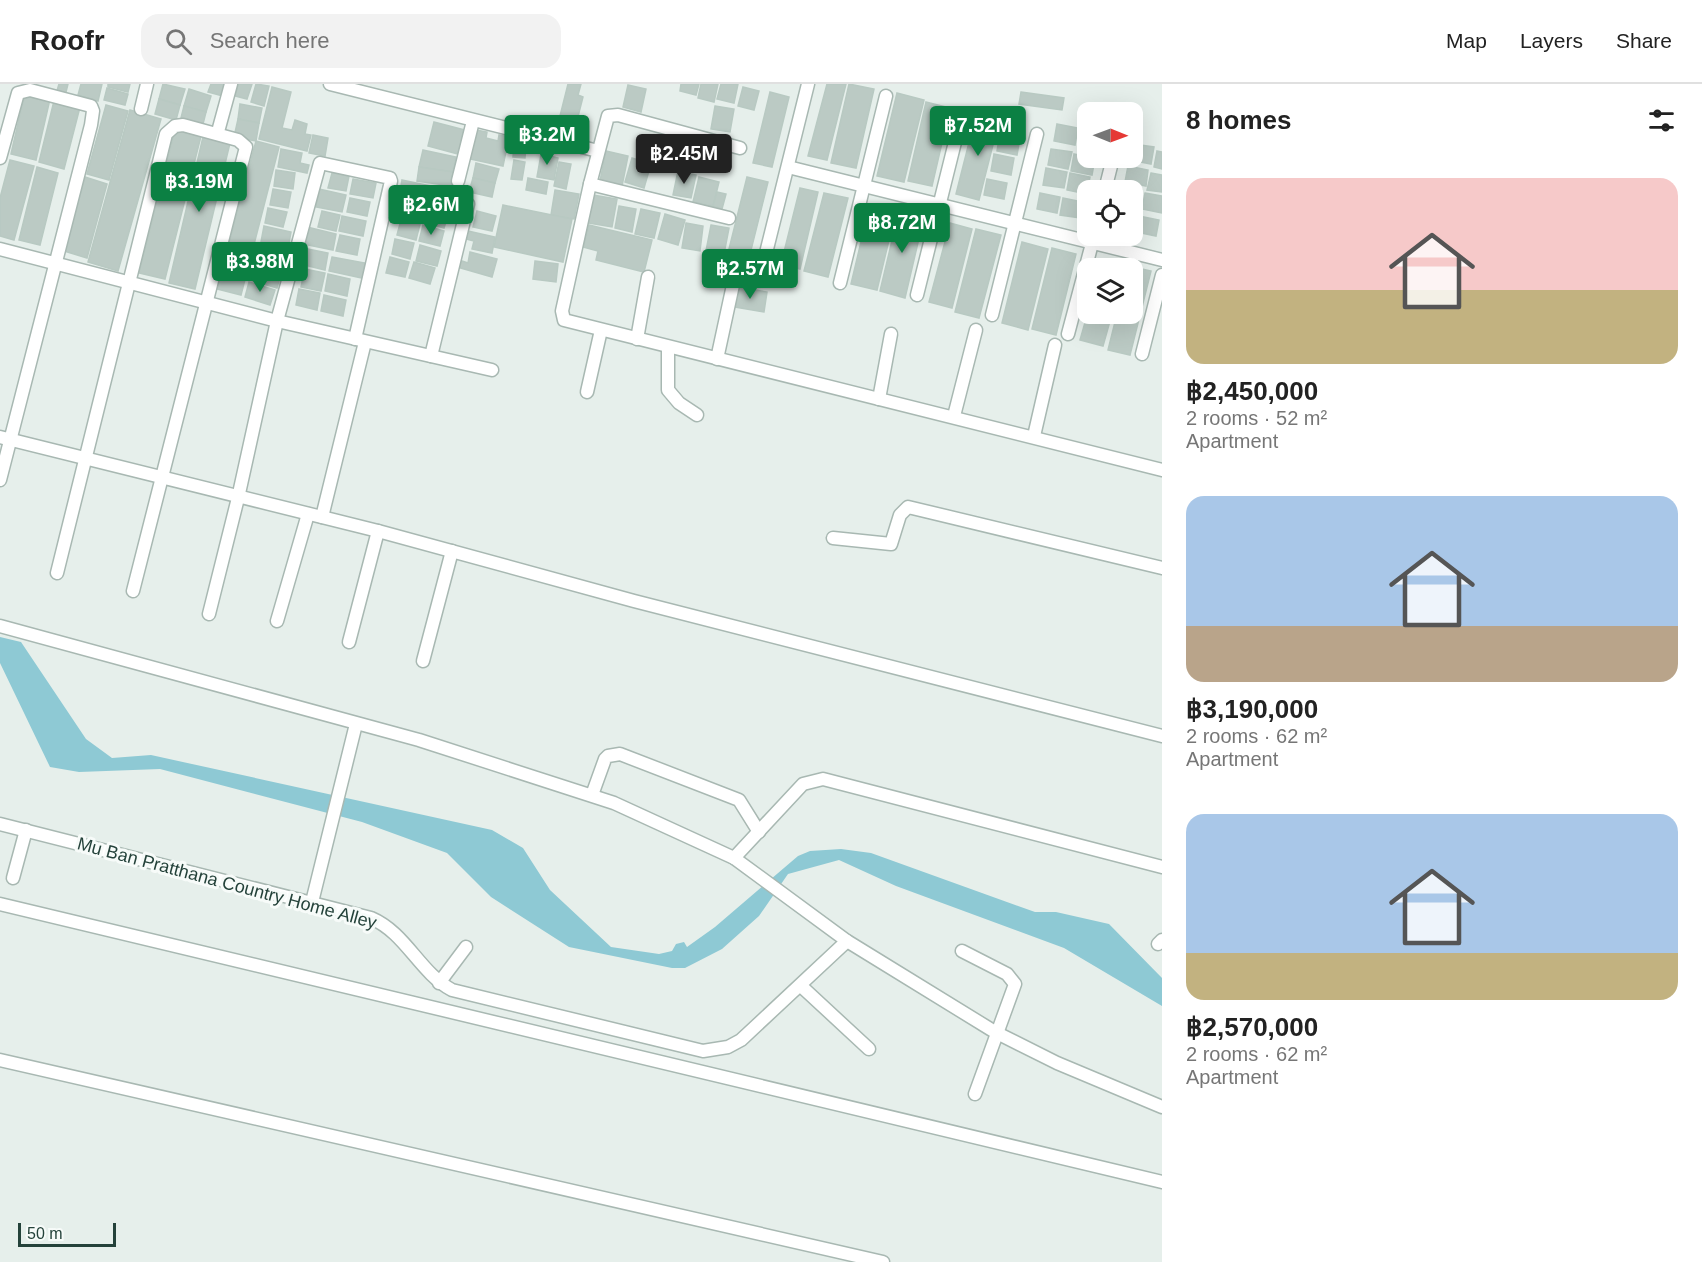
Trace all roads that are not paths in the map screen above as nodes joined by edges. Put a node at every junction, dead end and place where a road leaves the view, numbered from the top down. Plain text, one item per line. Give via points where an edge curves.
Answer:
1 (147, 84) edge
2 (231, 84) edge
3 (330, 84) edge
4 (804, 85) edge
5 (886, 96) dead end
6 (141, 109) dead end
7 (962, 114) dead end
8 (473, 122) junction
9 (219, 128) dead end
10 (1037, 134) dead end
11 (740, 148) dead end
12 (598, 152) junction
13 (0, 158) edge
14 (788, 167) junction
15 (458, 180) dead end
16 (590, 184) junction
17 (864, 185) junction
18 (468, 204) dead end
19 (941, 204) junction
20 (729, 218) dead end
21 (1015, 223) junction
22 (1077, 236) edge
23 (1091, 246) edge
24 (1116, 246) edge
25 (0, 249) edge
26 (1162, 260) edge
27 (764, 261) dead end
28 (55, 263) junction
29 (736, 271) dead end
30 (1162, 275) edge
31 (648, 277) dead end
32 (840, 283) dead end
33 (129, 284) junction
34 (916, 295) dead end
35 (208, 303) junction
36 (992, 315) dead end
37 (277, 321) junction
38 (601, 330) junction
39 (976, 330) dead end
40 (891, 334) dead end
41 (1068, 334) dead end
42 (637, 339) junction
43 (360, 340) junction
44 (1055, 345) dead end
45 (668, 347) junction
46 (1142, 354) dead end
47 (431, 356) junction
48 (717, 359) junction
49 (492, 370) dead end
50 (587, 392) dead end
51 (879, 399) junction
52 (697, 415) dead end
53 (954, 416) junction
54 (1034, 436) junction
55 (5, 439) edge
56 (85, 460) junction
57 (1162, 470) edge
58 (163, 479) junction
59 (0, 480) edge
60 (238, 498) junction
61 (308, 514) junction
62 (322, 518) junction
63 (378, 531) junction
64 (833, 538) dead end
65 (452, 551) junction
66 (1162, 568) edge
67 (57, 573) dead end
68 (133, 591) dead end
69 (210, 614) dead end
70 (277, 621) dead end
71 (0, 626) edge
72 (350, 642) dead end
73 (423, 661) dead end
74 (356, 724) junction
75 (1162, 736) edge
76 (592, 795) junction
77 (0, 824) edge
78 (26, 830) junction
79 (759, 832) junction
80 (734, 858) junction
81 (1162, 867) edge
82 (13, 878) dead end
83 (312, 902) junction
84 (0, 904) edge
85 (847, 941) junction
86 (466, 947) dead end
87 (962, 951) dead end
88 (439, 983) junction
89 (801, 986) junction
90 (995, 1032) junction
91 (869, 1049) dead end
92 (0, 1060) edge
93 (975, 1094) dead end
94 (1162, 1107) edge
95 (1162, 1182) edge
96 (883, 1262) edge

1 - 6 street
2 - 9 street
3 - 8 street
4 - 14 street
5 - 17 street
7 - 19 street
8 - 12 street
8 - 15 street
10 - 21 street
11 - 12 street via 613,115 606,120
12 - 16 street
13 - 28 street via 18,93 30,90 91,105 93,116
14 - 17 street
14 - 27 street
16 - 20 street
16 - 38 street via 561,316 567,322
17 - 19 street
17 - 32 street
18 - 47 street
19 - 21 street
19 - 34 street
21 - 22 street
21 - 36 street
23 - 41 street
24 - 26 street
25 - 28 street
28 - 33 street
28 - 55 street
29 - 48 street
30 - 46 street
31 - 42 street
33 - 35 street
33 - 35 street via 166,134 183,125 238,140 246,147
33 - 56 street
35 - 37 street
35 - 58 street
37 - 43 street
37 - 43 street via 317,167 325,163 390,178 392,182
37 - 60 street
38 - 42 street
38 - 50 street
39 - 53 street
40 - 51 street
42 - 45 street
43 - 47 street
43 - 62 street
44 - 54 street
45 - 48 street
45 - 52 street via 668,390
47 - 49 street
48 - 51 street
51 - 53 street
53 - 54 street
54 - 57 street
55 - 56 street
55 - 59 street
56 - 58 street
56 - 67 street
58 - 60 street
58 - 68 street
60 - 61 street
60 - 69 street
61 - 62 street
61 - 70 street
62 - 63 street
63 - 65 street
63 - 72 street
64 - 66 street via 891,544 900,515 908,507
65 - 73 street
65 - 75 street
71 - 74 street
74 - 76 street
74 - 83 street
76 - 79 street via 605,759 620,754 739,800
76 - 80 street
77 - 78 street, Mu Ban Pratthana Country Home Alley
78 - 82 street
78 - 83 street, Mu Ban Pratthana Country Home Alley
79 - 80 street
79 - 81 street via 802,784 823,779
80 - 85 street
83 - 88 street, Mu Ban Pratthana Country Home Alley via 384,923
84 - 95 street
85 - 89 street, Mu Ban Pratthana Country Home Alley
85 - 90 street
86 - 88 street
87 - 90 street via 1007,974 1014,984
88 - 89 street, Mu Ban Pratthana Country Home Alley via 464,994 703,1051 728,1047 741,1040
89 - 91 street
90 - 93 street
90 - 94 street
92 - 96 street

